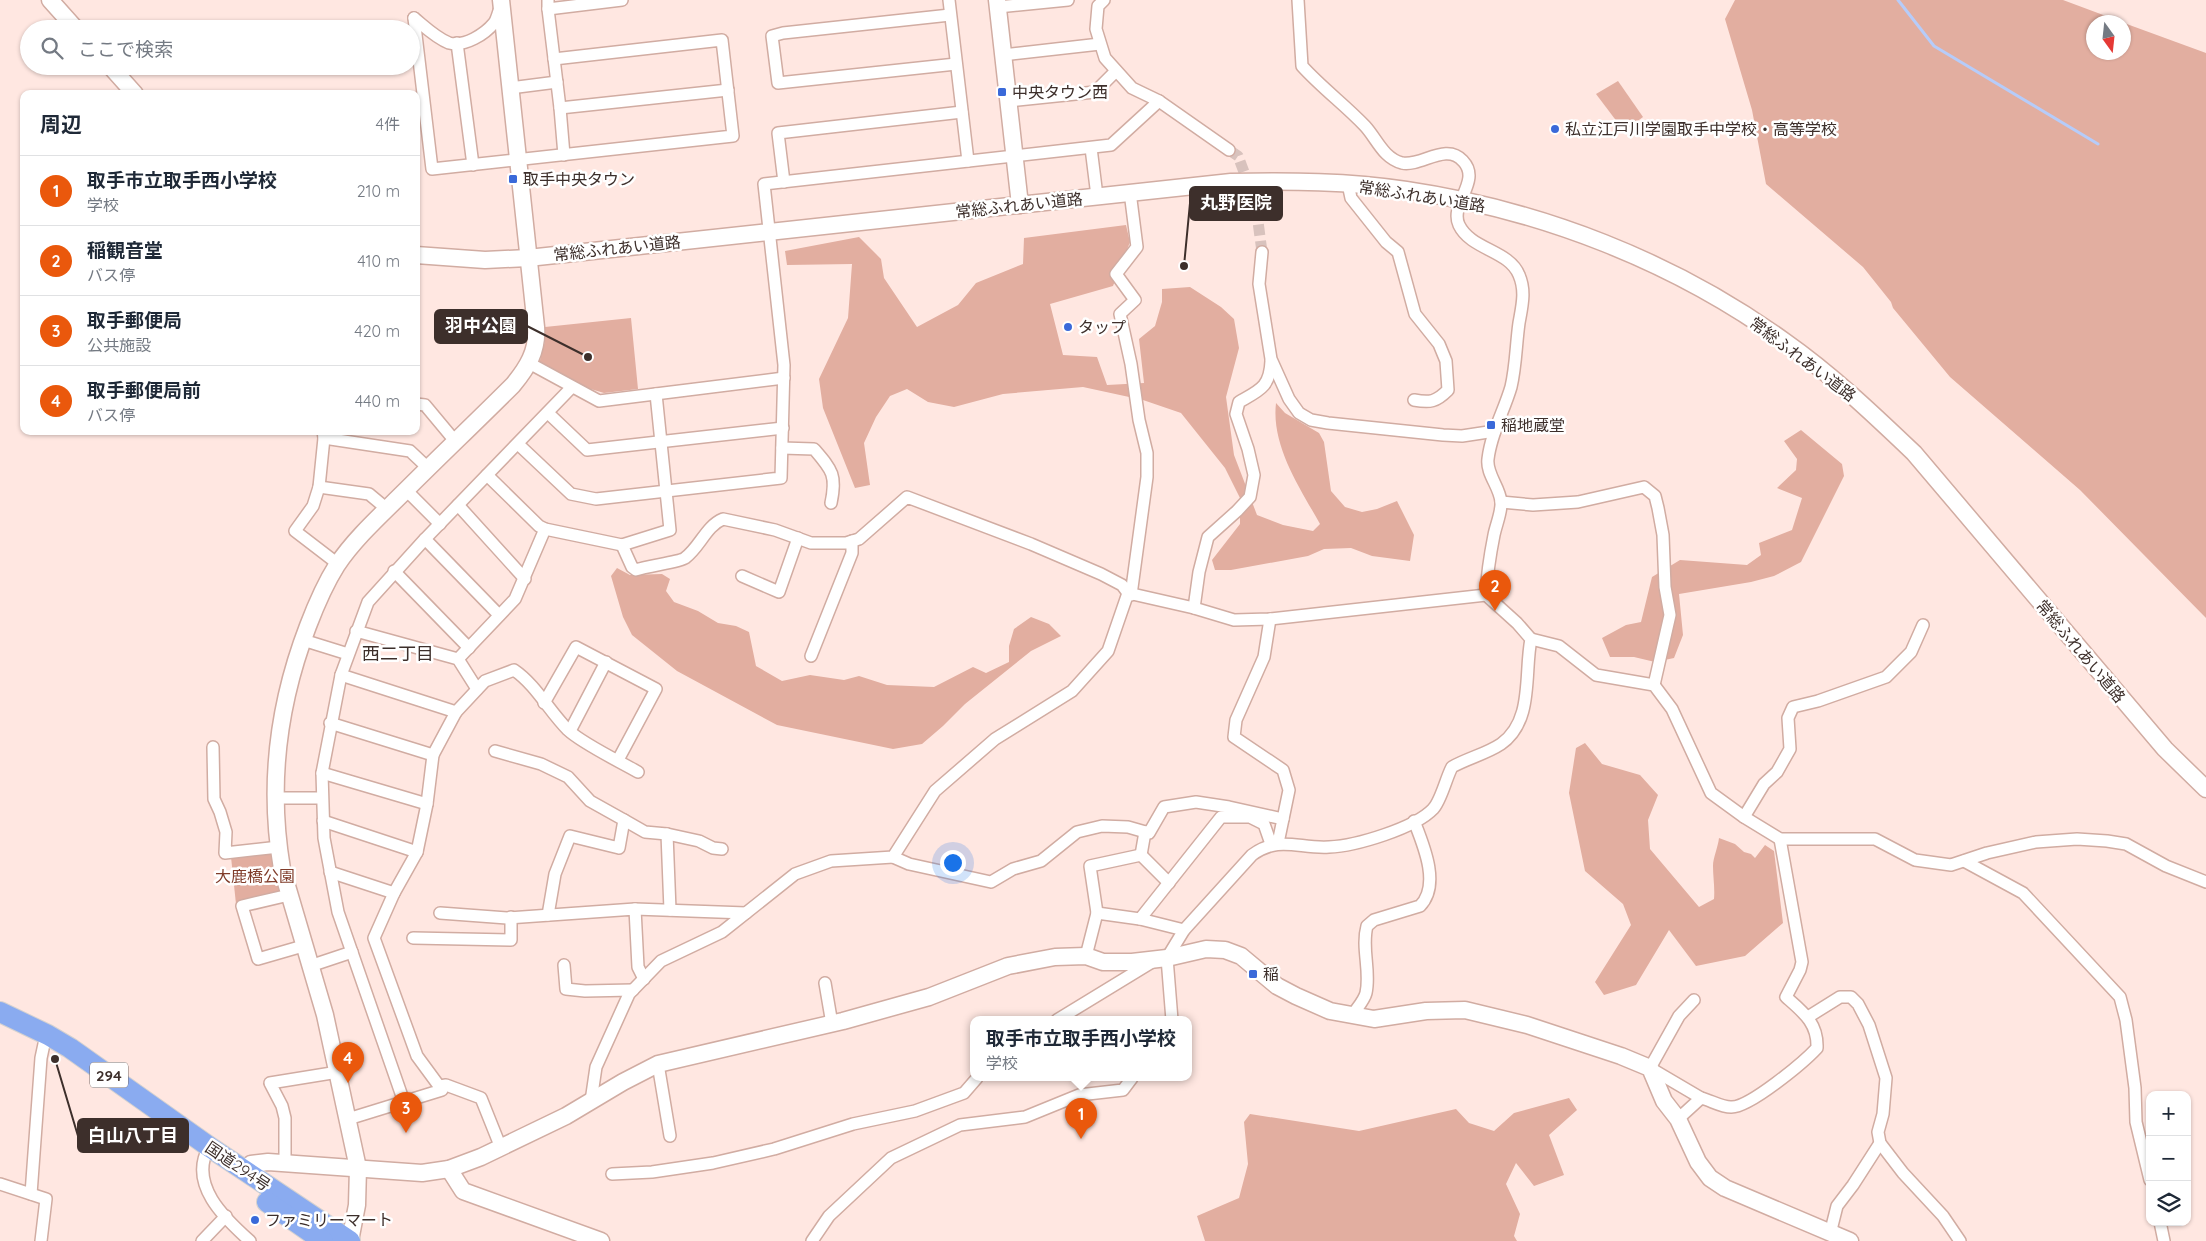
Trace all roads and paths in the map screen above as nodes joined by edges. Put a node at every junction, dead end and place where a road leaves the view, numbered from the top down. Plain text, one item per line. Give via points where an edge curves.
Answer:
1 (50, 0) edge
2 (622, 0) edge
3 (949, 0) edge
4 (1068, 0) edge
5 (1298, 0) edge
6 (1099, 2) edge
7 (501, 3) edge
8 (548, 4) edge
9 (998, 4) edge
10 (950, 15) junction
11 (68, 20) edge
12 (420, 23) edge
13 (457, 43) junction
14 (1100, 44) junction
15 (1003, 55) junction
16 (554, 59) junction
17 (956, 64) junction
18 (420, 68) edge
19 (1116, 71) junction
20 (118, 75) edge
21 (557, 82) junction
22 (510, 88) junction
23 (131, 90) edge
24 (728, 90) junction
25 (1009, 101) junction
26 (1160, 101) junction
27 (560, 108) junction
28 (962, 112) junction
29 (1091, 148) junction
30 (1229, 150) tunnel mouth
31 (1014, 155) junction
32 (564, 156) junction
33 (518, 161) junction
34 (968, 161) junction
35 (473, 165) junction
36 (784, 182) junction
37 (1348, 184) junction
38 (1130, 192) junction
39 (1097, 196) junction
40 (1461, 200) junction
41 (1020, 205) junction
42 (770, 232) junction
43 (1262, 252) tunnel mouth
44 (420, 255) edge
45 (528, 258) junction
46 (1271, 360) junction
47 (529, 363) junction
48 (784, 378) junction
49 (572, 387) junction
50 (656, 394) junction
51 (1414, 400) dead end
52 (420, 405) edge
53 (548, 413) junction
54 (784, 428) junction
55 (1495, 432) junction
56 (323, 435) edge
57 (455, 441) junction
58 (661, 442) junction
59 (518, 444) junction
60 (782, 448) junction
61 (428, 468) junction
62 (487, 475) junction
63 (318, 486) junction
64 (406, 490) junction
65 (666, 491) junction
66 (1501, 502) junction
67 (831, 503) dead end
68 (458, 506) junction
69 (387, 509) junction
70 (440, 524) junction
71 (545, 529) junction
72 (798, 538) junction
73 (424, 539) junction
74 (852, 541) junction
75 (622, 545) junction
76 (338, 564) junction
77 (394, 572) junction
78 (742, 576) dead end
79 (525, 579) junction
80 (1130, 594) junction
81 (1486, 595) junction
82 (1194, 608) junction
83 (499, 616) junction
84 (1270, 619) junction
85 (1923, 625) dead end
86 (356, 631) junction
87 (1531, 639) junction
88 (302, 640) junction
89 (469, 648) junction
90 (348, 654) junction
91 (812, 656) dead end
92 (458, 659) junction
93 (606, 662) junction
94 (341, 675) junction
95 (1654, 685) junction
96 (477, 689) junction
97 (544, 702) junction
98 (456, 712) junction
99 (330, 723) junction
100 (570, 731) junction
101 (213, 747) dead end
102 (495, 751) dead end
103 (433, 755) junction
104 (618, 760) junction
105 (638, 772) dead end
106 (322, 773) junction
107 (2206, 789) edge
108 (275, 798) junction
109 (322, 798) junction
110 (427, 804) junction
111 (1744, 817) junction
112 (1283, 819) junction
113 (624, 820) junction
114 (323, 821) junction
115 (1414, 821) junction
116 (1145, 832) junction
117 (667, 834) junction
118 (1780, 839) junction
119 (1274, 844) junction
120 (279, 847) junction
121 (722, 849) dead end
122 (417, 852) junction
123 (1141, 855) junction
124 (893, 857) junction
125 (1964, 861) junction
126 (330, 872) junction
127 (2206, 882) edge
128 (1169, 883) junction
129 (394, 893) junction
130 (288, 894) junction
131 (635, 909) junction
132 (670, 910) junction
133 (440, 913) dead end
134 (746, 913) junction
135 (1096, 913) junction
136 (548, 915) junction
137 (511, 917) junction
138 (1140, 919) junction
139 (1184, 930) junction
140 (413, 938) dead end
141 (303, 946) junction
142 (352, 952) junction
143 (1086, 956) junction
144 (1162, 958) junction
145 (564, 964) dead end
146 (310, 966) junction
147 (644, 979) junction
148 (825, 983) dead end
149 (633, 990) junction
150 (1694, 1000) dead end
151 (0, 1012) edge
152 (1064, 1016) edge
153 (1171, 1016) edge
154 (1352, 1016) junction
155 (1808, 1017) junction
156 (0, 1024) edge
157 (832, 1024) junction
158 (44, 1044) junction
159 (658, 1064) junction
160 (1650, 1068) junction
161 (338, 1072) junction
162 (974, 1081) edge
163 (1130, 1081) edge
164 (440, 1086) junction
165 (1700, 1098) junction
166 (591, 1101) junction
167 (404, 1102) junction
168 (348, 1119) junction
169 (1678, 1119) junction
170 (670, 1136) dead end
171 (1880, 1143) junction
172 (501, 1148) junction
173 (206, 1151) junction
174 (285, 1163) junction
175 (2146, 1163) edge
176 (358, 1168) junction
177 (449, 1169) junction
178 (244, 1170) junction
179 (612, 1174) dead end
180 (0, 1184) edge
181 (30, 1194) junction
182 (226, 1216) junction
183 (2161, 1226) edge
184 (1830, 1234) junction
185 (41, 1241) edge
186 (202, 1241) edge
187 (250, 1241) edge
188 (323, 1241) edge
189 (350, 1241) edge
190 (601, 1241) edge
191 (812, 1241) edge
192 (1850, 1241) edge
193 (1960, 1241) edge
194 (2164, 1241) edge

1 - 11 street
2 - 8 street
3 - 10 street
4 - 9 street
5 - 40 street via 1302,66 1392,158 1403,163 1452,155 1464,162 1469,176 1467,192
6 - 14 street via 1096,29
7 - 13 street via 496,21 489,28 478,37
7 - 22 street
8 - 16 street
9 - 15 street
10 - 17 street
10 - 17 street via 783,33 772,36 772,44 778,83
12 - 13 street via 439,38
13 - 35 street
14 - 15 street
14 - 19 street via 1105,58
15 - 25 street
16 - 21 street
16 - 24 street via 722,40
17 - 28 street
18 - 35 street via 432,168
19 - 25 street via 1095,92
19 - 26 street via 1132,88
20 - 23 street
21 - 22 street
21 - 27 street
22 - 33 street
24 - 27 street
24 - 32 street via 734,136
25 - 31 street
26 - 29 street via 1111,145
26 - 30 street
27 - 32 street
28 - 34 street
28 - 36 street via 778,133
29 - 31 street
29 - 39 street
31 - 34 street
31 - 41 street
32 - 33 street
33 - 35 street
33 - 45 street
34 - 36 street
36 - 42 street via 764,184
37 - 38 street, 常総ふれあい道路 via 1232,182
37 - 40 street, 常総ふれあい道路
37 - 51 street via 1351,198 1398,252 1415,314 1439,344 1446,361 1448,390 1438,400
38 - 39 street, 常総ふれあい道路
38 - 80 street via 1137,247 1116,274 1135,300 1120,314 1147,453 1147,477
39 - 41 street, 常総ふれあい道路
40 - 55 street via 1457,211 1463,231 1510,263 1519,273 1522,284 1524,299 1511,384
40 - 107 street, 常総ふれあい道路 via 1563,227 1649,263 1742,313 1822,369 1914,452 2160,743
41 - 42 street, 常総ふれあい道路
42 - 45 street, 常総ふれあい道路
42 - 48 street
43 - 46 street via 1258,284
44 - 45 street, 常総ふれあい道路 via 484,260
45 - 47 street via 537,339
46 - 55 street via 1289,399 1299,413 1311,420 1443,435
46 - 82 street via 1270,377 1262,389 1240,402 1236,414 1254,475 1250,497 1208,537
47 - 49 street
47 - 57 street via 513,386
48 - 50 street
48 - 54 street
49 - 50 street via 599,401
49 - 53 street
50 - 58 street
52 - 57 street via 425,406
53 - 58 street via 587,450
53 - 59 street
54 - 58 street
54 - 60 street
55 - 66 street via 1487,461
56 - 61 street via 410,451
56 - 63 street
57 - 61 street
58 - 65 street
59 - 62 street
59 - 65 street via 571,494 596,499
60 - 65 street via 780,478
60 - 67 street via 814,449 831,468 834,487
61 - 64 street
62 - 68 street
62 - 71 street
63 - 69 street via 369,494
63 - 76 street via 313,506 295,531
64 - 69 street
64 - 70 street
65 - 75 street via 670,530
66 - 81 street via 1488,566
66 - 95 street via 1533,505 1578,502 1644,487 1655,496 1663,535 1670,615
68 - 70 street
68 - 79 street
69 - 76 street
70 - 73 street
71 - 75 street
71 - 79 street
72 - 74 street via 811,543 846,544
72 - 75 street via 723,519 715,522 684,560 636,570
72 - 78 street via 779,592
73 - 77 street
73 - 83 street
74 - 80 street via 859,539 907,497 1101,574 1122,585
74 - 91 street via 852,553
76 - 88 street via 317,601
77 - 86 street via 368,602
77 - 89 street
79 - 83 street via 515,600
80 - 82 street
80 - 124 street via 1108,651 1072,690 995,739 935,791
81 - 84 street
81 - 87 street
82 - 84 street via 1234,620
83 - 89 street
84 - 112 street via 1264,657 1236,720 1234,738 1283,770 1289,790
85 - 111 street via 1911,652 1886,677 1793,707 1788,718 1790,749
86 - 90 street
86 - 92 street
87 - 95 street via 1559,646 1596,675
87 - 115 street via 1527,692 1514,732 1502,744 1452,767 1436,805
88 - 90 street
88 - 108 street via 284,708
89 - 92 street
90 - 94 street
92 - 96 street
93 - 97 street via 576,647
93 - 100 street
93 - 104 street via 656,689
94 - 98 street
94 - 99 street
95 - 111 street via 1672,709 1711,793
96 - 97 street via 485,681 514,670 527,679
96 - 98 street
97 - 100 street
98 - 103 street
99 - 103 street
99 - 106 street
100 - 104 street
101 - 120 street via 214,799 226,832 225,853
102 - 113 street via 541,764 568,777 590,801
103 - 110 street
104 - 105 street
106 - 109 street
106 - 110 street
108 - 109 street
108 - 120 street
109 - 114 street
110 - 122 street
111 - 118 street
112 - 116 street via 1196,802 1164,807 1149,833
112 - 119 street
113 - 117 street via 645,832
113 - 136 street via 618,848 570,836 555,874
114 - 122 street
114 - 126 street
115 - 119 street via 1376,838 1342,846
115 - 154 street via 1427,857 1430,890 1420,906 1374,920 1366,926 1366,993
116 - 123 street
116 - 124 street via 1128,827 1102,826 1078,832 1041,861 1013,869 991,882 909,864
117 - 121 street
117 - 132 street
118 - 125 street via 1875,839 1915,860 1951,865
118 - 155 street via 1802,962 1786,996
119 - 128 street via 1264,824 1250,817 1221,817
119 - 139 street via 1252,855
120 - 130 street
122 - 129 street
123 - 128 street
123 - 135 street via 1090,866
124 - 134 street via 831,861 795,874
125 - 127 street via 2036,842 2107,841 2126,844 2166,866
125 - 175 street via 2023,893 2120,997 2136,1088 2136,1122
126 - 129 street
126 - 142 street via 338,912
128 - 138 street
129 - 164 street via 374,938 417,1056
130 - 141 street
130 - 141 street via 242,906 258,959
131 - 132 street
131 - 136 street
131 - 147 street via 638,967
132 - 134 street
133 - 137 street
134 - 147 street via 722,932 661,961
135 - 138 street
135 - 143 street
136 - 137 street
137 - 140 street via 511,940
138 - 139 street
139 - 144 street
141 - 146 street
142 - 146 street
142 - 167 street
143 - 144 street via 1103,962
143 - 157 street via 1055,957 1008,966 930,996
144 - 152 street
144 - 153 street
144 - 154 street via 1206,949 1225,950 1241,956 1277,986 1296,996 1330,1011
145 - 149 street via 566,989
146 - 161 street
147 - 149 street
148 - 157 street
149 - 166 street via 596,1067
150 - 160 street via 1679,1016
151 - 173 highway, 国道294号 / 294 via 70,1048
154 - 160 street via 1374,1019 1436,1010 1465,1010 1527,1025
155 - 165 street via 1818,1035 1817,1048 1807,1059 1748,1103 1731,1107
155 - 171 street via 1840,998 1851,997 1858,1004 1869,1025 1886,1078 1884,1114 1878,1132
156 - 158 highway, 国道294号 / 294
157 - 159 street
158 - 173 highway, 国道294号 / 294
158 - 181 street
159 - 166 street
159 - 170 street
160 - 165 street
160 - 169 street via 1664,1101
161 - 168 street
161 - 174 street via 270,1083 285,1118
162 - 179 street via 964,1093 915,1111 853,1124 774,1149 713,1163
163 - 191 street via 1123,1090 1080,1095 1025,1117 960,1125 891,1158 829,1216
164 - 167 street via 442,1090
164 - 172 street via 446,1085 481,1098
165 - 169 street
166 - 172 street
167 - 168 street
168 - 176 street
169 - 184 street via 1698,1162 1710,1178 1725,1188
171 - 184 street via 1837,1206
171 - 193 street via 1944,1216
172 - 177 street
173 - 178 highway, 国道294号 / 294
173 - 182 street via 202,1178 215,1204
173 - 188 highway, 国道294号 / 294
174 - 176 street
174 - 178 street via 260,1162
176 - 177 street via 422,1173
176 - 189 street via 357,1205
177 - 190 street via 462,1191
178 - 189 highway, 国道294号 / 294
180 - 181 street
181 - 185 street via 46,1199
182 - 186 street
182 - 187 street
183 - 194 street
184 - 192 street

